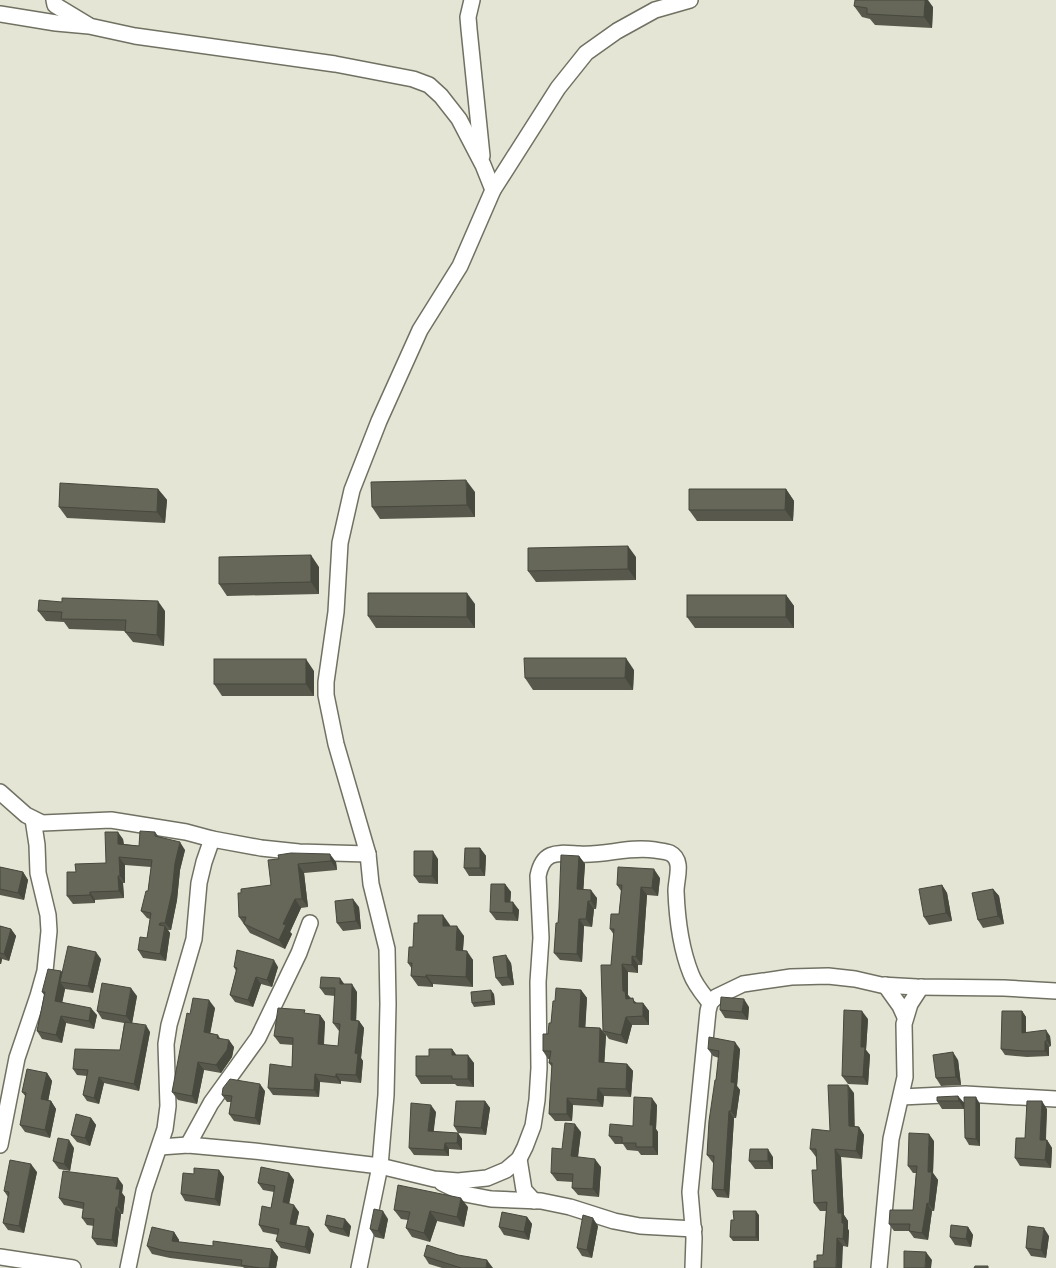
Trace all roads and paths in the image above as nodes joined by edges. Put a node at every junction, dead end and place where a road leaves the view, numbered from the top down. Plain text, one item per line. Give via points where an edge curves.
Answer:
1 (54, 0) edge
2 (472, 0) edge
3 (689, 0) edge
4 (0, 14) edge
5 (89, 26) junction
6 (483, 165) junction
7 (493, 190) junction
8 (0, 792) edge
9 (33, 819) junction
10 (212, 839) junction
11 (368, 854) junction
12 (310, 923) dead end
13 (886, 985) junction
14 (921, 988) junction
15 (1056, 992) edge
16 (710, 1003) junction
17 (905, 1018) junction
18 (901, 1097) junction
19 (1056, 1099) edge
20 (188, 1144) junction
21 (0, 1145) edge
22 (160, 1147) junction
23 (519, 1159) junction
24 (380, 1166) junction
25 (434, 1180) junction
26 (534, 1201) junction
27 (694, 1229) junction
28 (0, 1257) edge
29 (73, 1268) edge
30 (128, 1268) edge
31 (359, 1268) edge
32 (693, 1268) edge
33 (879, 1268) edge

1 - 5 street via 55,4
2 - 6 street via 468,17
3 - 7 street via 654,10 586,54 558,88
4 - 5 street
5 - 6 street via 134,36 335,64 413,79 429,85 441,96 458,119
6 - 7 street
7 - 11 street via 460,266 420,330 397,379 352,490 340,543 326,695 336,744
8 - 9 street
9 - 10 street via 42,823 111,820
9 - 21 street via 38,873 48,915 45,971 18,1058
10 - 11 street via 299,852
10 - 22 street via 199,883 194,939 169,1025 166,1044 168,1106
11 - 24 street via 371,884 387,949 386,1095
12 - 20 street via 258,1038 211,1103
13 - 14 street
13 - 16 street via 828,976 791,977 743,984
13 - 17 street
14 - 15 street
14 - 17 street
16 - 23 street via 691,974 684,948 678,917 676,857 663,851 634,848 595,854 555,853 544,861 538,876 537,1100 533,1126
16 - 27 street via 690,1192
17 - 18 street via 905,1077
18 - 19 street via 965,1094
18 - 33 street via 891,1139
20 - 22 street
20 - 24 street
22 - 30 street via 144,1191
23 - 25 street via 506,1170 487,1178
23 - 26 street via 524,1190
24 - 25 street
24 - 31 street
25 - 26 street via 465,1194
26 - 27 street via 614,1222
27 - 32 street
28 - 29 street

